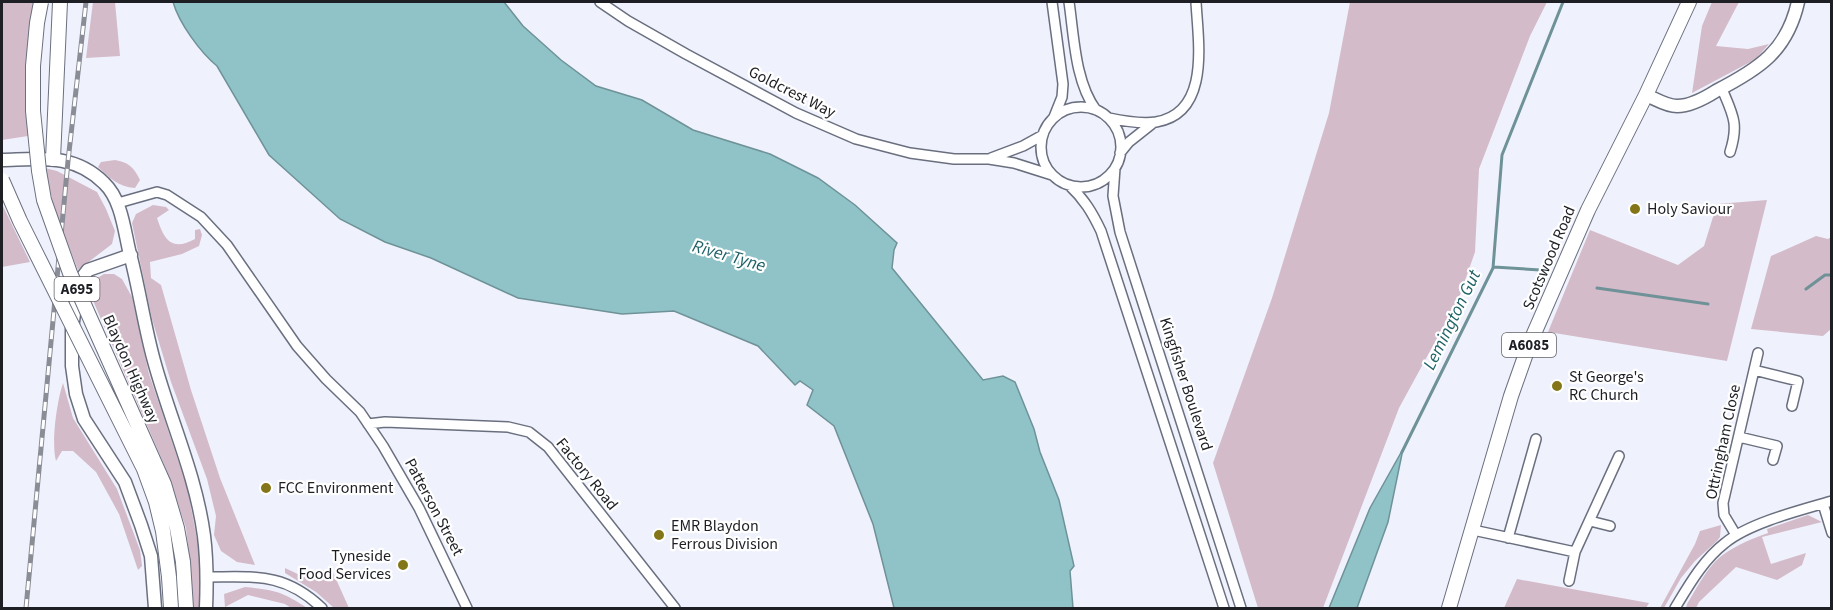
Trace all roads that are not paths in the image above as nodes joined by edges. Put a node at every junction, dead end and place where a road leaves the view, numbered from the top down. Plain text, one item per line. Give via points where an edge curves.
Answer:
1 (41, 2) edge
2 (60, 2) edge
3 (600, 2) edge
4 (1052, 2) edge
5 (1070, 2) edge
6 (1196, 2) edge
7 (1689, 2) edge
8 (1798, 2) edge
9 (1722, 89) junction
10 (1646, 95) junction
11 (1096, 110) junction
12 (1054, 117) junction
13 (1109, 118) junction
14 (1153, 123) junction
15 (1043, 135) junction
16 (1730, 152) dead end
17 (1120, 153) junction
18 (53, 159) junction
19 (989, 159) junction
20 (2, 160) edge
21 (1115, 168) junction
22 (1052, 175) junction
23 (2, 180) edge
24 (1069, 185) junction
25 (118, 203) junction
26 (131, 255) junction
27 (1758, 353) dead end
28 (1754, 370) junction
29 (1792, 406) dead end
30 (368, 424) junction
31 (1739, 437) junction
32 (1536, 439) dead end
33 (1619, 456) dead end
34 (1773, 460) dead end
35 (1827, 502) edge
36 (1590, 521) junction
37 (1610, 526) dead end
38 (1473, 530) junction
39 (1832, 533) edge
40 (1736, 535) junction
41 (1508, 538) junction
42 (1575, 552) junction
43 (207, 577) junction
44 (1569, 580) dead end
45 (155, 609) edge
46 (171, 609) edge
47 (186, 609) edge
48 (206, 609) edge
49 (322, 609) edge
50 (467, 609) edge
51 (675, 609) edge
52 (1224, 609) edge
53 (1241, 609) edge
54 (1449, 609) edge
55 (1675, 609) edge

1 - 47 main road, Blaydon Highway / A695, bridge via 33,66 33,111 44,200 70,273 164,484 183,562
2 - 18 main road
3 - 19 street, Goldcrest Way via 796,113 856,139 910,153
4 - 12 street via 1063,84
5 - 11 street via 1081,76
6 - 14 street via 1196,87 1178,112
7 - 10 main road, Scotswood Road / A6085
8 - 9 main road via 1777,49 1754,70
9 - 10 main road via 1681,106
9 - 16 street via 1734,117 1736,135
10 - 38 main road, Scotswood Road / A6085 via 1588,210 1529,345
11 - 12 street via 1072,108
11 - 13 street
12 - 15 street
13 - 14 street
13 - 17 street via 1120,139
14 - 17 street
15 - 19 street
15 - 22 street via 1042,151
17 - 21 street
18 - 20 main road
18 - 25 main road via 85,168 105,183
19 - 22 street
21 - 24 street via 1092,185
21 - 53 street, Kingfisher Boulevard via 1113,195 1120,232
22 - 24 street
23 - 46 main road, Blaydon Highway / A695, bridge via 144,469 163,531
24 - 52 street, Kingfisher Boulevard via 1085,201 1101,231
25 - 26 main road
25 - 30 street, Patterson Street via 157,192 201,218 227,245 297,346
26 - 43 main road via 154,361 195,486
26 - 45 main road via 88,270 78,284 72,366 84,419 125,482 141,525 151,556
27 - 28 street, Ottringham Close
28 - 29 street via 1798,381
28 - 31 street, Ottringham Close
30 - 50 street, Patterson Street via 419,508
30 - 51 street, Factory Road via 508,427 529,432 548,447
31 - 34 street via 1777,446
31 - 40 street, Ottringham Close via 1723,503 1724,515
32 - 41 street
33 - 36 street
35 - 39 street
35 - 40 street
36 - 37 street
36 - 42 street
38 - 41 street
38 - 54 main road, Scotswood Road / A6085
40 - 55 street via 1706,561
41 - 42 street
42 - 44 street
43 - 48 main road
43 - 49 street via 269,578 298,589

